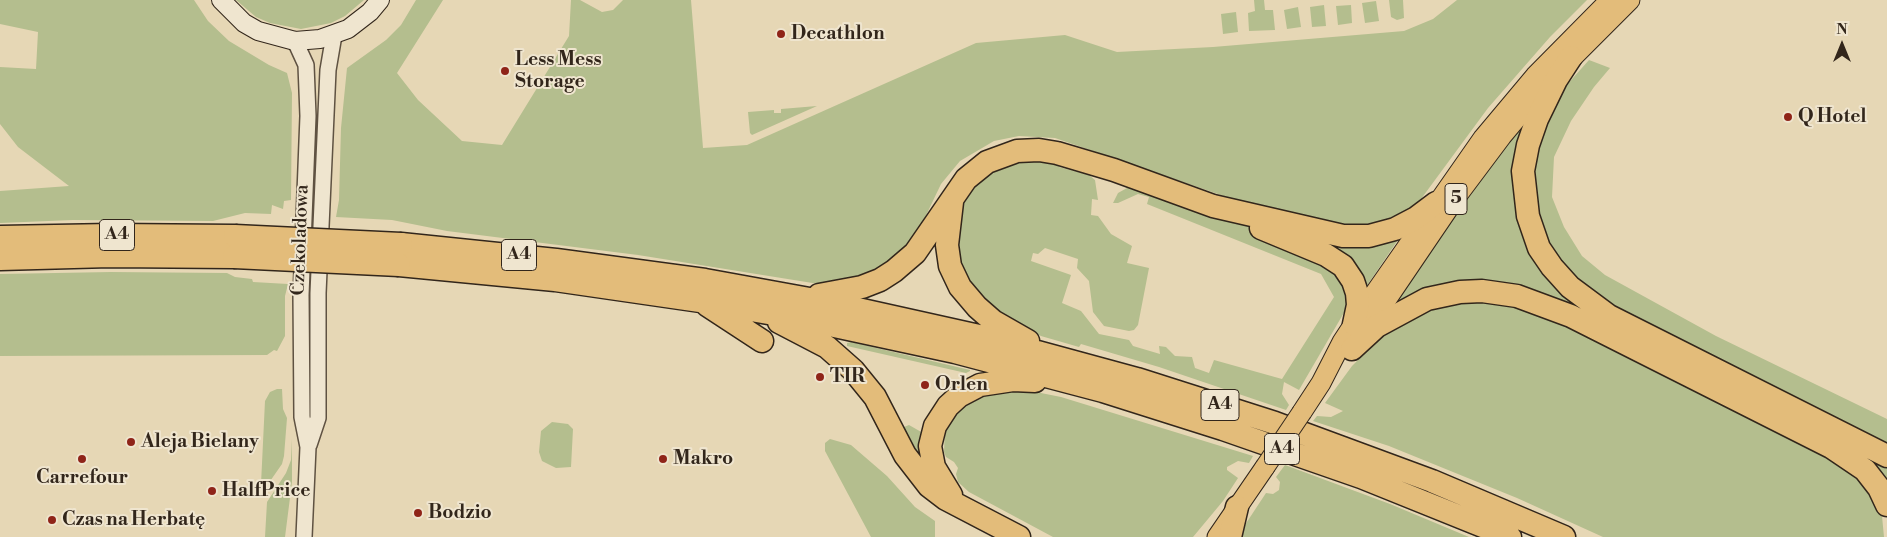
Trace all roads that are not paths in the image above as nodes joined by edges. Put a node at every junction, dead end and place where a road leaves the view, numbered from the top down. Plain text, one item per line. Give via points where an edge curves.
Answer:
1 (221, 0) edge
2 (380, 0) edge
3 (1610, 0) edge
4 (1630, 0) edge
5 (334, 35) junction
6 (295, 41) junction
7 (1571, 57) junction
8 (953, 199) junction
9 (1436, 203) junction
10 (1213, 206) junction
11 (0, 237) edge
12 (234, 247) junction
13 (400, 254) junction
14 (0, 260) edge
15 (800, 297) junction
16 (700, 301) junction
17 (731, 306) junction
18 (1354, 324) junction
19 (762, 341) dead end
20 (1352, 349) junction
21 (1070, 360) junction
22 (1321, 383) junction
23 (1083, 386) junction
24 (308, 447) junction
25 (1887, 456) edge
26 (1887, 504) edge
27 (1237, 507) junction
28 (966, 510) junction
29 (304, 537) edge
30 (1018, 537) edge
31 (1217, 537) edge
32 (1230, 537) edge
33 (1510, 537) edge
34 (1564, 537) edge

1 - 6 main road via 244,23 258,31
2 - 5 main road via 360,21
3 - 9 main road, 5 via 1517,96
4 - 7 main road, 5
5 - 6 main road
5 - 24 street, Czekoladowa via 328,70 318,293 318,418
6 - 24 street, Czekoladowa via 305,60 306,71 308,140 301,364 302,418
7 - 20 main road, 5 via 1482,162
7 - 25 highway via 1537,119 1523,172 1528,216 1539,248 1552,267 1576,292 1609,316
8 - 10 highway via 966,179 987,162 1016,151 1038,150 1114,170
8 - 15 highway via 915,253 880,280 844,292
8 - 21 highway via 947,245 950,266 960,286 993,321
9 - 10 highway via 1395,229 1353,237
9 - 18 main road, 5
10 - 18 highway via 1326,255 1343,266 1353,281 1358,304
11 - 12 highway, A4 via 111,235
12 - 13 highway, A4, bridge
12 - 14 highway, A4
13 - 15 highway, A4 via 636,270
13 - 16 highway, A4
15 - 21 highway, А4
16 - 17 highway, A4
16 - 19 highway
17 - 23 highway, A4 via 929,346
17 - 28 highway via 787,325 840,357 872,393 905,455 924,482
18 - 22 main road, 5
20 - 22 main road, 5
20 - 26 highway via 1377,326 1427,299 1482,291 1517,296 1571,316 1831,447 1865,470
21 - 34 highway, А4 via 1236,410 1334,444
22 - 27 main road, 5, bridge
23 - 28 highway via 1033,380 990,382 968,391 948,406 935,426 931,455 949,493
23 - 33 highway, A4 via 1313,459
24 - 29 street, Czekoladowa
27 - 31 main road
27 - 32 highway
28 - 30 highway

